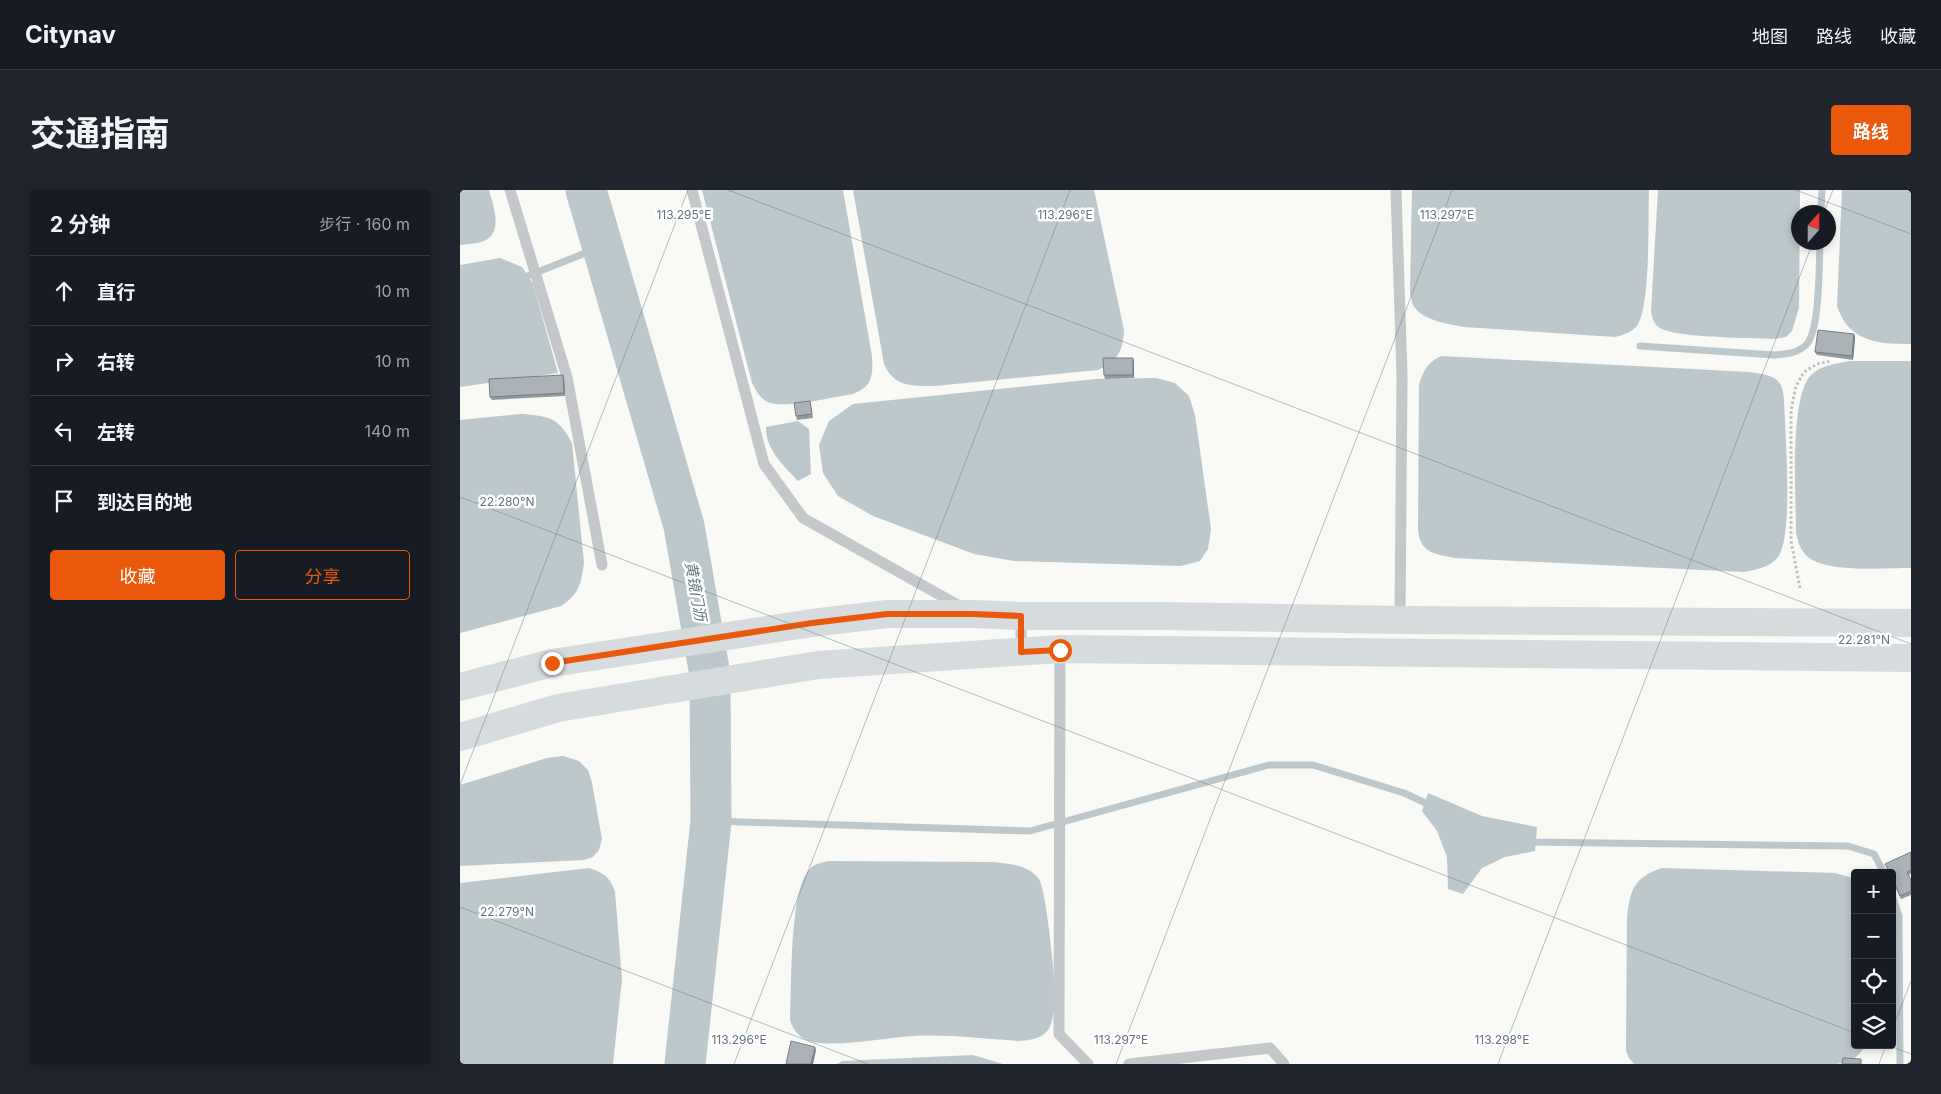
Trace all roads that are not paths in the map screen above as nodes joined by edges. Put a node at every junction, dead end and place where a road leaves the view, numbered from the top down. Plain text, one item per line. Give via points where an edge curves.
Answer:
1 (510, 190) edge
2 (692, 190) edge
3 (1396, 190) edge
4 (602, 565) dead end
5 (973, 614) junction
6 (1021, 616) junction
7 (1400, 620) junction
8 (1911, 623) edge
9 (1060, 650) junction
10 (1021, 652) junction
11 (1911, 658) edge
12 (460, 687) edge
13 (460, 737) edge
14 (1088, 1064) edge
15 (1129, 1064) edge
16 (1284, 1064) edge

1 - 4 lane via 567,377
2 - 5 lane via 764,464 803,518
3 - 7 lane via 1402,376
5 - 6 main road
5 - 12 main road via 887,614 812,623 552,663
6 - 7 main road
6 - 10 lane
7 - 8 main road
9 - 10 main road
9 - 11 main road
9 - 14 lane via 1059,1034
10 - 13 main road via 818,665 558,708
15 - 16 lane via 1270,1048

